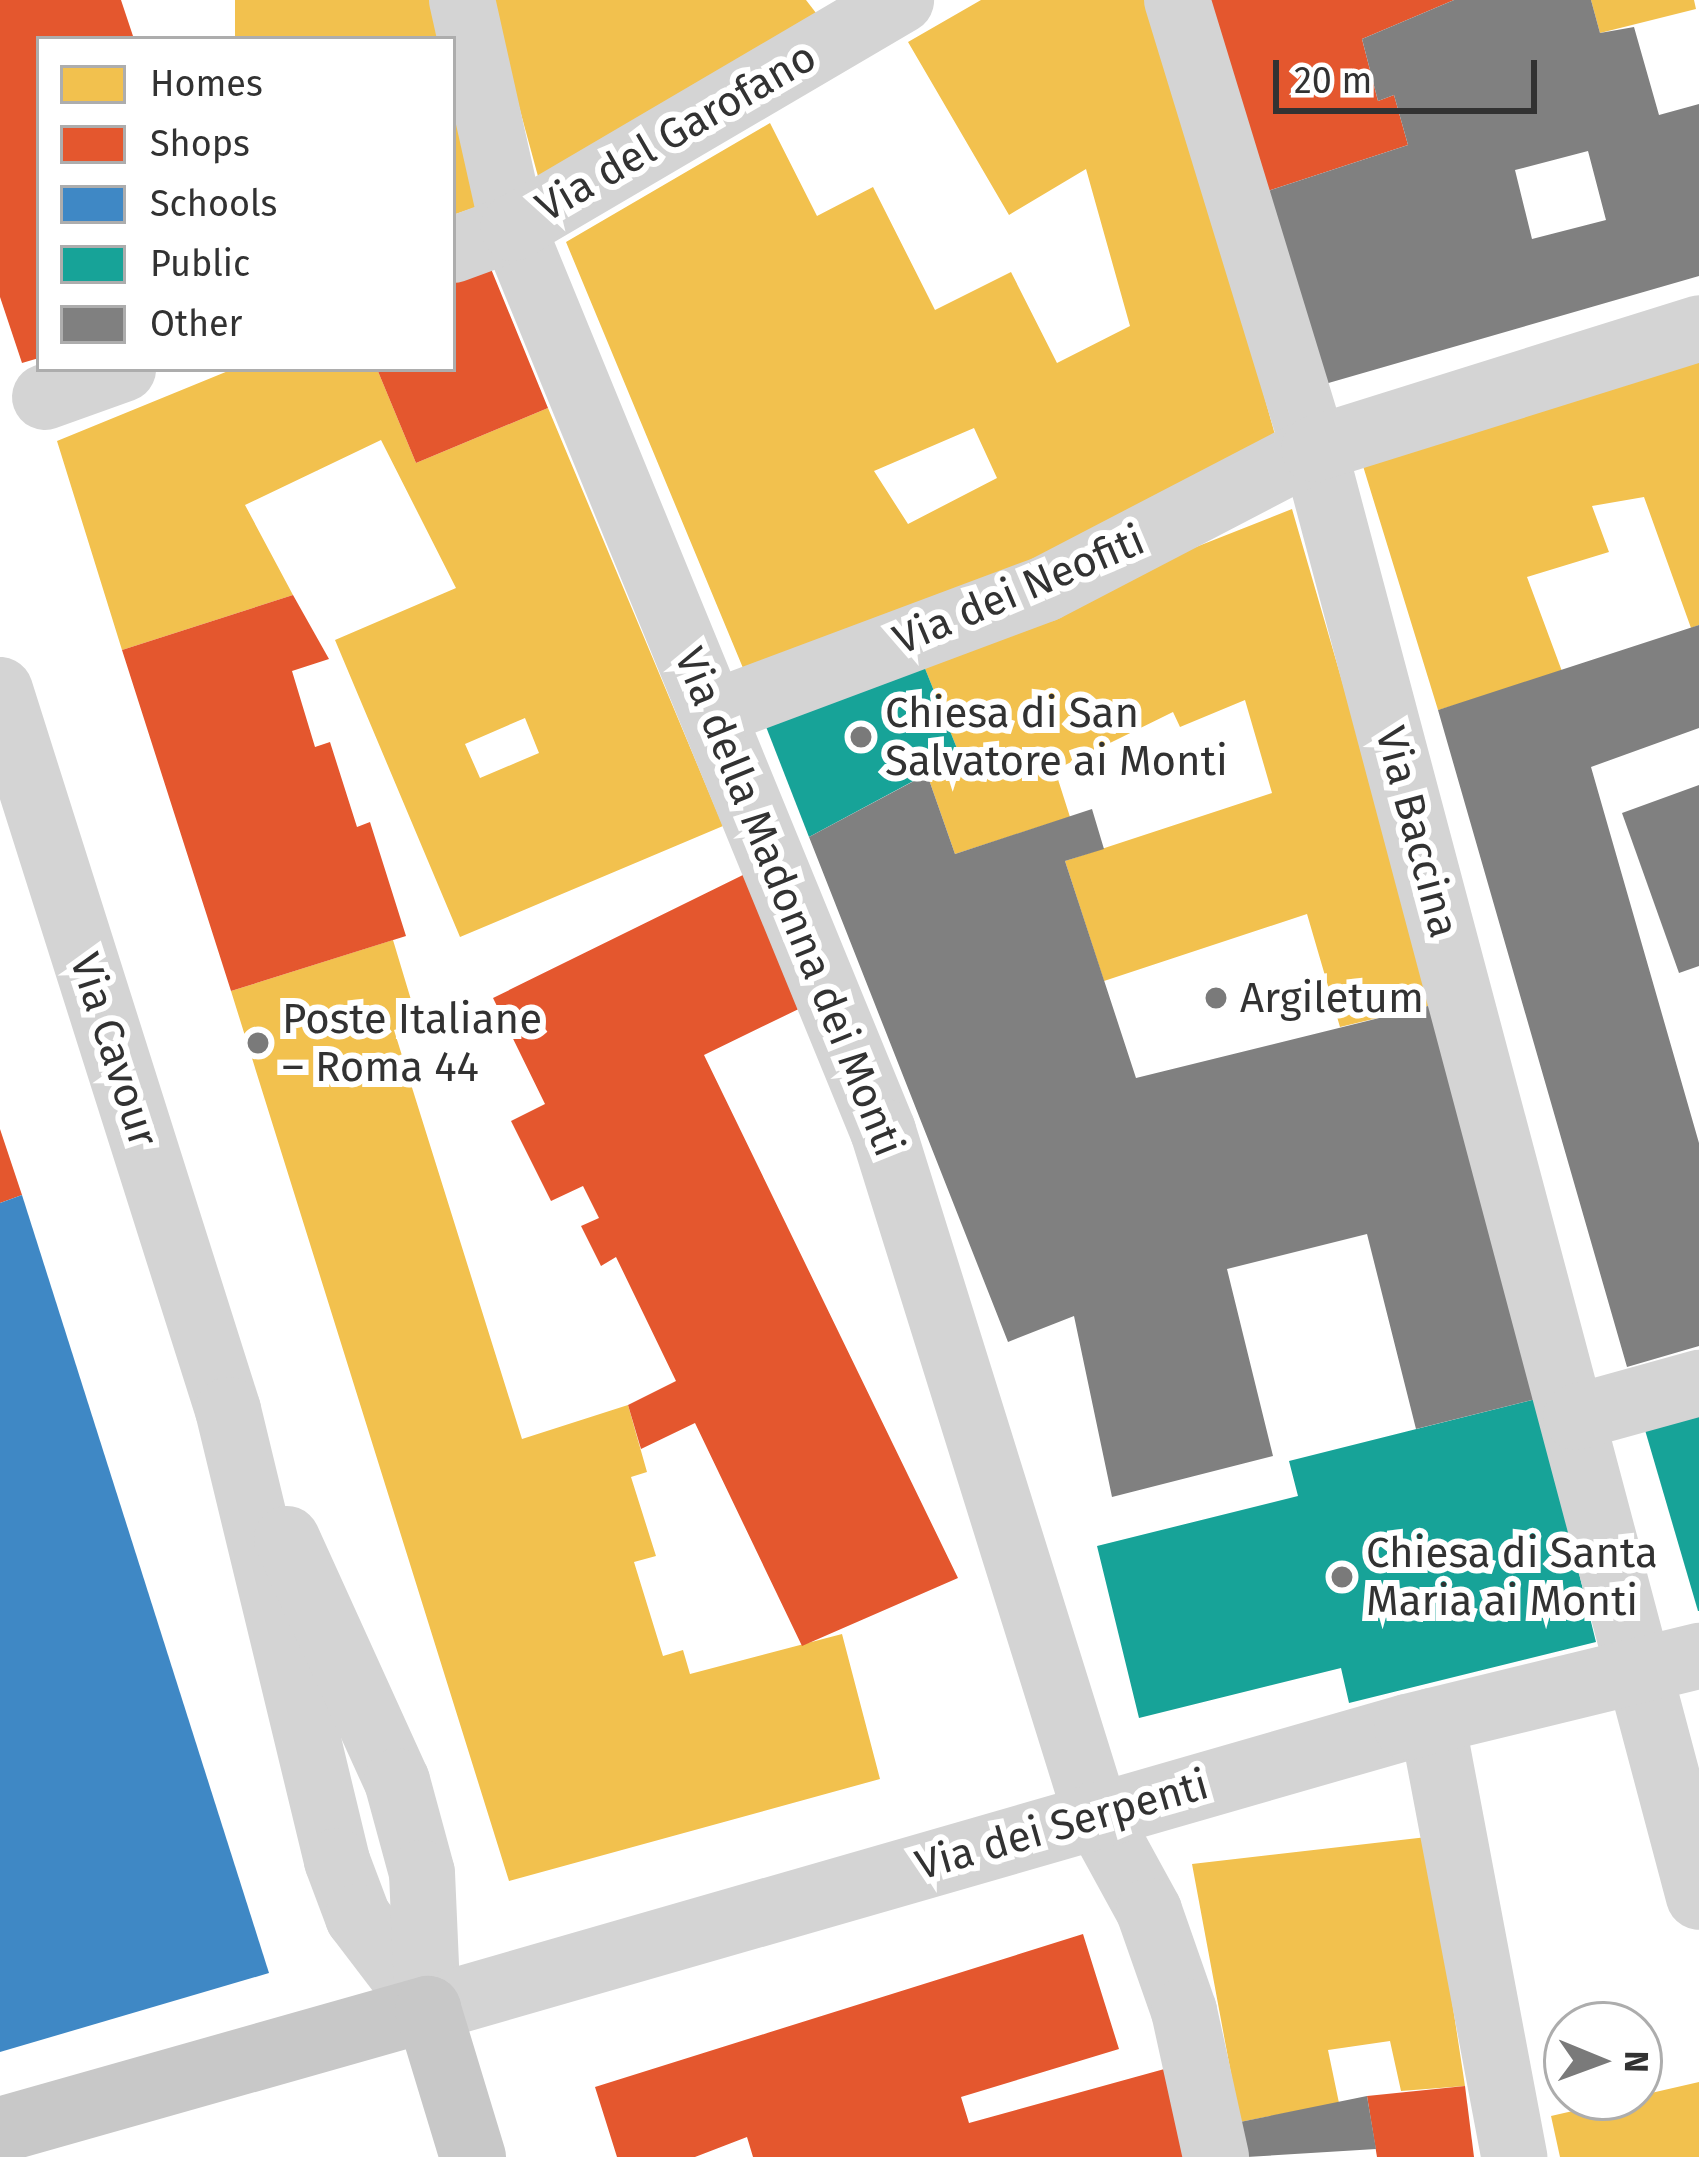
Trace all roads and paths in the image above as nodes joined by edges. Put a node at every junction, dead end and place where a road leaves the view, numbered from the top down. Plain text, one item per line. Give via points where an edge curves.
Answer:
1 (462, 0) edge
2 (901, 0) edge
3 (1177, 0) edge
4 (513, 228) junction
5 (456, 249) edge
6 (1699, 328) edge
7 (115, 372) edge
8 (45, 397) dead end
9 (1313, 449) junction
10 (0, 690) edge
11 (716, 712) junction
12 (1699, 1383) edge
13 (1576, 1418) junction
14 (1671, 1662) edge
15 (1432, 1721) junction
16 (1096, 1814) junction
17 (1699, 1898) edge
18 (428, 2009) junction
19 (0, 2130) edge
20 (473, 2157) edge
21 (1216, 2157) edge
22 (1514, 2157) edge

1 - 4 street, Via della Madonna dei Monti
2 - 4 street, Via del Garofano
3 - 9 street, Via Baccina
4 - 5 street, Via del Garofano
4 - 11 street, Via della Madonna dei Monti
6 - 9 street, Via dei Neofiti
7 - 8 street
9 - 11 street, Via dei Neofiti via 1045,589
9 - 13 street, Via Baccina
10 - 18 street, Via Cavour via 228,1410 337,1861 358,1917
11 - 16 street, Via della Madonna dei Monti via 883,1131
12 - 13 street
13 - 14 street, Via Baccina
14 - 15 street, Via dei Serpenti
14 - 17 street, Via Baccina
15 - 16 street, Via dei Serpenti
15 - 22 street
16 - 18 street, Via dei Serpenti
16 - 21 street, Via della Madonna dei Monti via 1149,1911 1177,1991
18 - 19 main road
18 - 20 main road, Via Cavour

